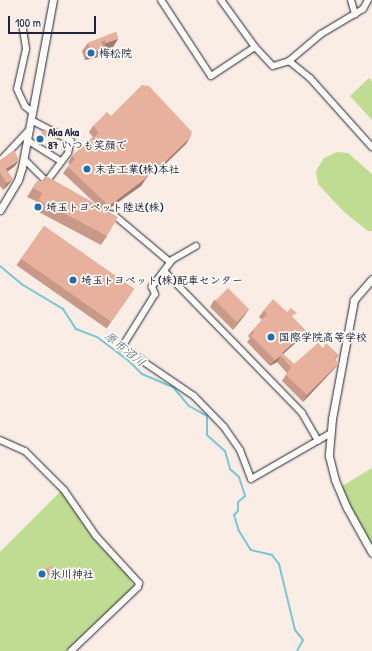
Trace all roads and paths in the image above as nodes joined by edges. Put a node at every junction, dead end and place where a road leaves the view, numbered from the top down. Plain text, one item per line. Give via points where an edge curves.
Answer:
1 (53, 0) edge
2 (161, 0) edge
3 (221, 0) edge
4 (351, 0) edge
5 (368, 0) edge
6 (355, 14) junction
7 (22, 23) dead end
8 (255, 47) junction
9 (289, 61) junction
10 (32, 116) junction
11 (29, 130) junction
12 (27, 140) junction
13 (372, 147) edge
14 (24, 159) junction
15 (0, 161) edge
16 (61, 161) junction
17 (46, 182) junction
18 (59, 189) edge
19 (0, 210) edge
20 (97, 211) edge
21 (196, 246) dead end
22 (170, 262) junction
23 (164, 271) junction
24 (372, 279) edge
25 (331, 433) junction
26 (0, 440) edge
27 (318, 441) junction
28 (372, 553) edge
29 (71, 651) edge

1 - 10 street
2 - 8 street via 211,76
3 - 8 street
4 - 6 street
5 - 6 street via 363,9
6 - 9 street via 321,34
7 - 10 street via 26,49 17,89
8 - 9 street via 273,66
9 - 13 street via 310,78
10 - 11 street
10 - 16 street via 71,141 68,153
11 - 12 street
11 - 15 street
12 - 14 street
12 - 16 street
14 - 17 street
14 - 19 street via 18,180
16 - 17 street
17 - 18 street
20 - 22 street via 114,215
21 - 22 street
22 - 23 street
23 - 27 street via 302,413
23 - 27 street via 152,287 155,294 122,347 199,401 224,427 240,450 251,479
24 - 25 street via 354,300
25 - 27 street
25 - 28 street via 329,456 335,480
26 - 29 street via 25,451 64,490 96,536 139,583 138,587

